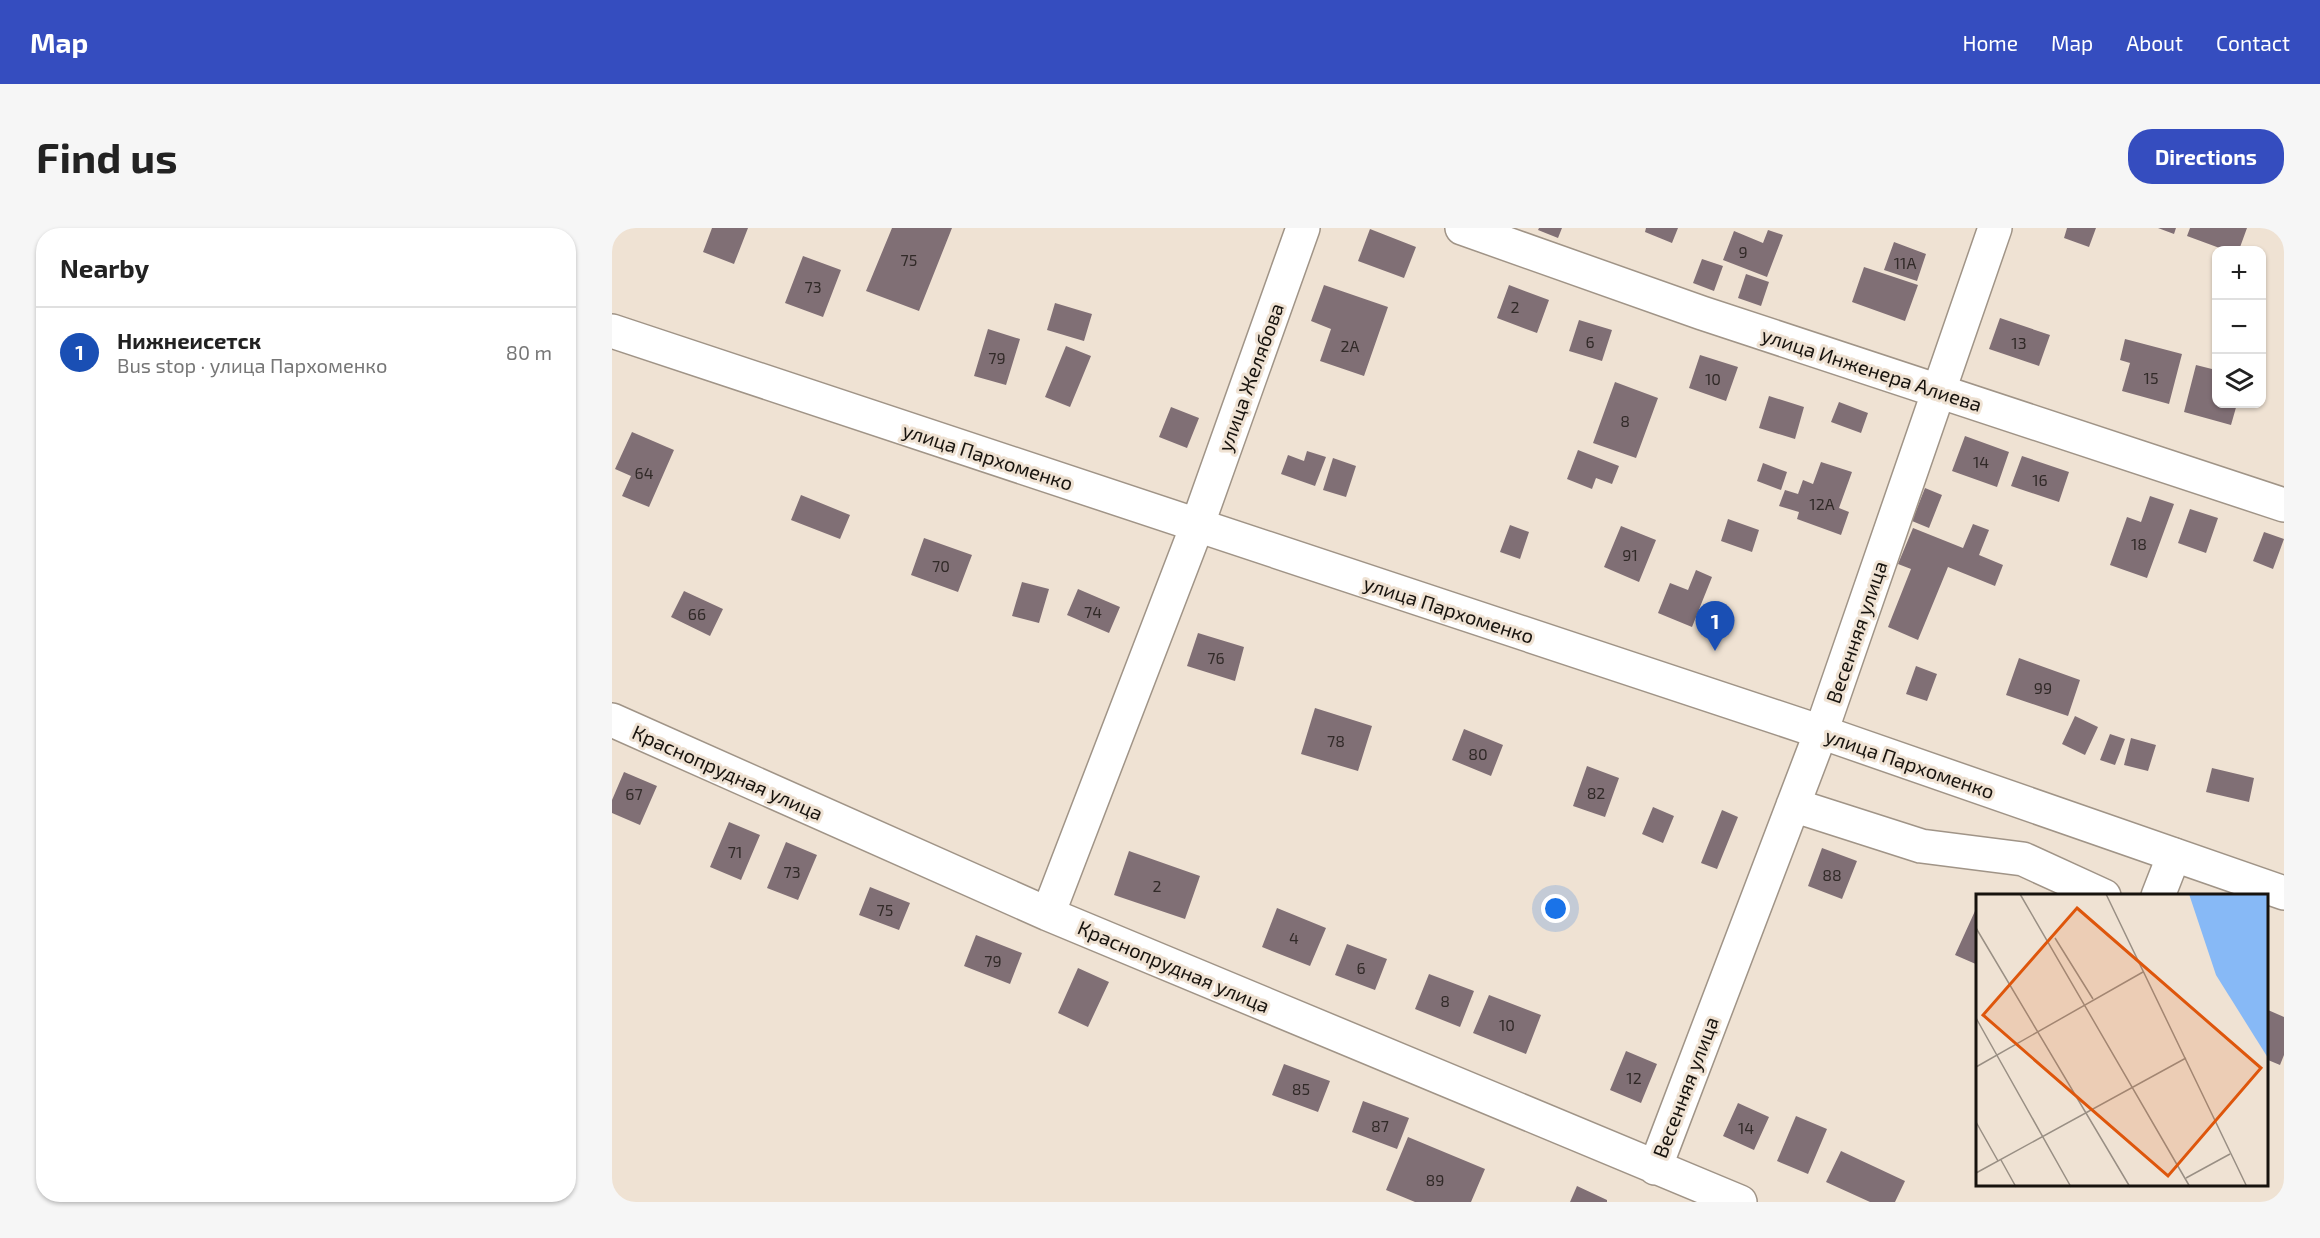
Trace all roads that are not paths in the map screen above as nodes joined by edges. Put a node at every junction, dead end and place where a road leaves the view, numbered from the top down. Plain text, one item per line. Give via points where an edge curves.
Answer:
1 (1303, 228) edge
2 (1462, 228) edge
3 (1995, 228) edge
4 (612, 331) edge
5 (1940, 391) junction
6 (2284, 505) edge
7 (1197, 526) junction
8 (612, 720) edge
9 (1821, 732) junction
10 (1793, 805) junction
11 (2174, 855) junction
12 (2284, 893) edge
13 (2100, 894) edge
14 (2159, 894) edge
15 (1048, 914) junction
16 (1655, 1167) junction
17 (1740, 1202) edge

1 - 7 street, улица Желябова
2 - 5 street, улица Инженера Алиева
3 - 5 street, Весенняя улица
4 - 7 street, улица Пархоменко
5 - 6 street, улица Инженера Алиева
5 - 9 street, Весенняя улица
7 - 9 street, улица Пархоменко
7 - 15 street, улица Желябова
8 - 15 street, Краснопрудная улица
9 - 10 street, Весенняя улица
9 - 11 street, улица Пархоменко
10 - 13 street via 1921,846 2024,859
10 - 16 street, Весенняя улица
11 - 12 street, улица Пархоменко
11 - 14 street
15 - 16 street, Краснопрудная улица
16 - 17 street, Краснопрудная улица

